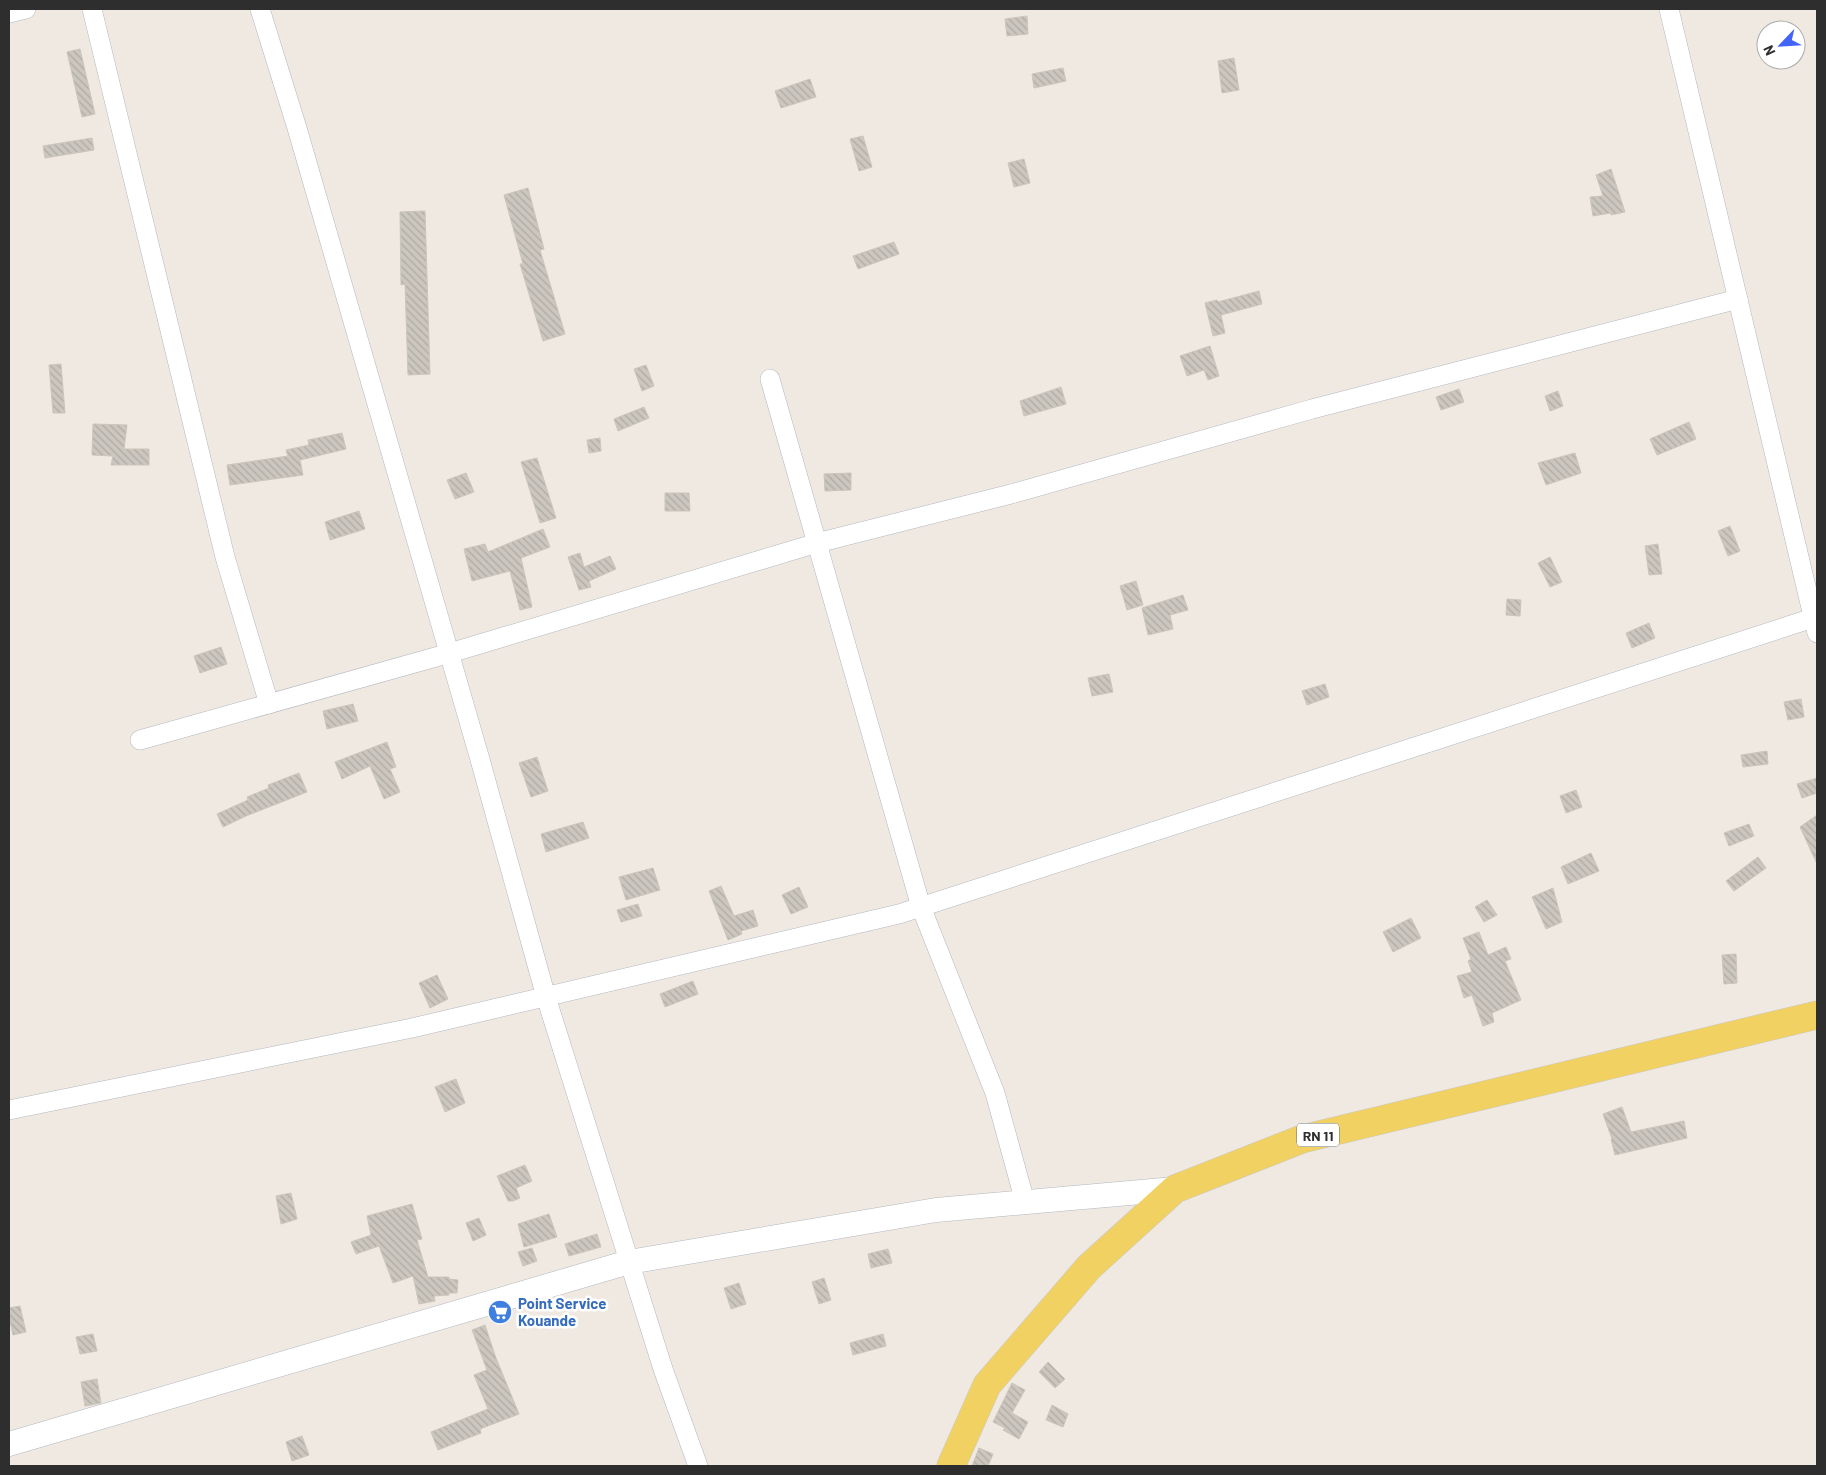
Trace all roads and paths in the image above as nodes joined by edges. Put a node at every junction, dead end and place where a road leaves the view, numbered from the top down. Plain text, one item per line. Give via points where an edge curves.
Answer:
1 (26, 9) edge
2 (92, 9) edge
3 (260, 9) edge
4 (1669, 9) edge
5 (9, 13) edge
6 (1738, 299) junction
7 (770, 379) dead end
8 (817, 544) junction
9 (1815, 626) edge
10 (450, 654) junction
11 (269, 704) junction
12 (140, 740) dead end
13 (922, 907) junction
14 (546, 997) junction
15 (1817, 1014) edge
16 (9, 1110) edge
17 (1175, 1189) junction
18 (1025, 1202) junction
19 (630, 1262) junction
20 (9, 1444) edge
21 (698, 1466) edge
22 (951, 1466) edge

1 - 5 street
2 - 11 street via 225,557
3 - 10 street
4 - 6 street
6 - 8 street via 1312,409 1011,494
6 - 9 street
7 - 8 street
8 - 10 street
8 - 13 street
9 - 13 street
10 - 11 street
10 - 14 street
11 - 12 street
13 - 14 street
13 - 18 street via 995,1093
14 - 16 street via 412,1028
14 - 19 street
15 - 17 main road, RN 11 via 1302,1139
17 - 18 street
17 - 22 main road, RN 11 via 1089,1267 988,1385
18 - 19 street via 936,1210
19 - 20 street
19 - 21 street via 663,1369

